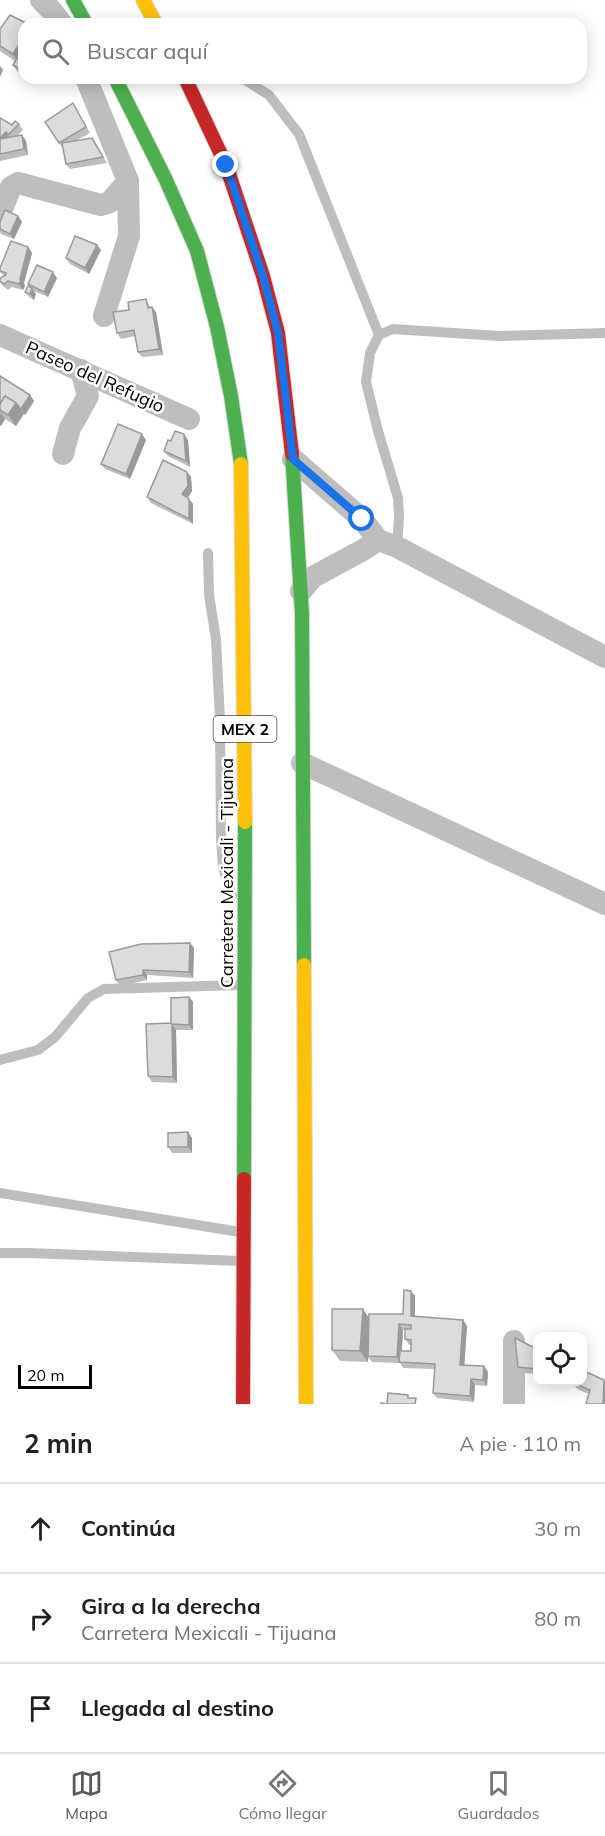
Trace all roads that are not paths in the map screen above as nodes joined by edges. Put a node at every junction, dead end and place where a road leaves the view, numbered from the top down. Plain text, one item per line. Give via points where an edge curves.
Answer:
1 (41, 0) edge
2 (73, 0) edge
3 (143, 0) edge
4 (57, 18) edge
5 (84, 18) edge
6 (153, 18) edge
7 (88, 84) edge
8 (118, 84) edge
9 (188, 84) edge
10 (252, 84) edge
11 (128, 181) junction
12 (0, 214) edge
13 (104, 316) dead end
14 (605, 333) edge
15 (0, 335) edge
16 (379, 335) junction
17 (81, 370) junction
18 (189, 418) dead end
19 (63, 454) dead end
20 (293, 459) junction
21 (388, 543) junction
22 (208, 553) dead end
23 (301, 591) junction
24 (605, 657) edge
25 (302, 763) junction
26 (605, 904) edge
27 (244, 936) junction
28 (244, 985) junction
29 (0, 1060) edge
30 (0, 1193) edge
31 (244, 1233) junction
32 (0, 1253) edge
33 (244, 1262) junction
34 (514, 1341) edge
35 (243, 1404) edge
36 (306, 1404) edge
37 (514, 1404) edge

1 - 4 street
2 - 5 main road
3 - 6 main road
7 - 11 street
8 - 27 main road, Carretera Mexicali - Tijuana / MEX 2 via 197,252 218,327 231,396 241,476
9 - 20 main road, MEX 2 via 226,165 263,276 278,333
10 - 16 lane via 269,95 298,134
11 - 12 street via 110,202 101,205 14,184
11 - 13 street via 129,236
14 - 16 lane via 499,336 393,329
15 - 17 street, Paseo del Refugio
16 - 21 lane via 370,353 366,382 398,498 399,517
17 - 18 street, Paseo del Refugio
17 - 19 street via 88,396 70,428
20 - 21 street
20 - 23 main road, MEX 2
21 - 23 street via 313,577
21 - 24 street
22 - 27 lane via 220,720 221,839 224,867
23 - 25 main road, MEX 2
25 - 26 street
25 - 36 main road, MEX 2
27 - 28 main road, Carretera Mexicali - Tijuana / MEX 2
28 - 29 lane via 104,989 88,998 55,1037 38,1050
28 - 31 main road, Carretera Mexicali - Tijuana / MEX 2
30 - 31 lane
31 - 33 main road, Carretera Mexicali - Tijuana / MEX 2
32 - 33 lane
33 - 35 main road, Carretera Mexicali - Tijuana / MEX 2
34 - 37 street

